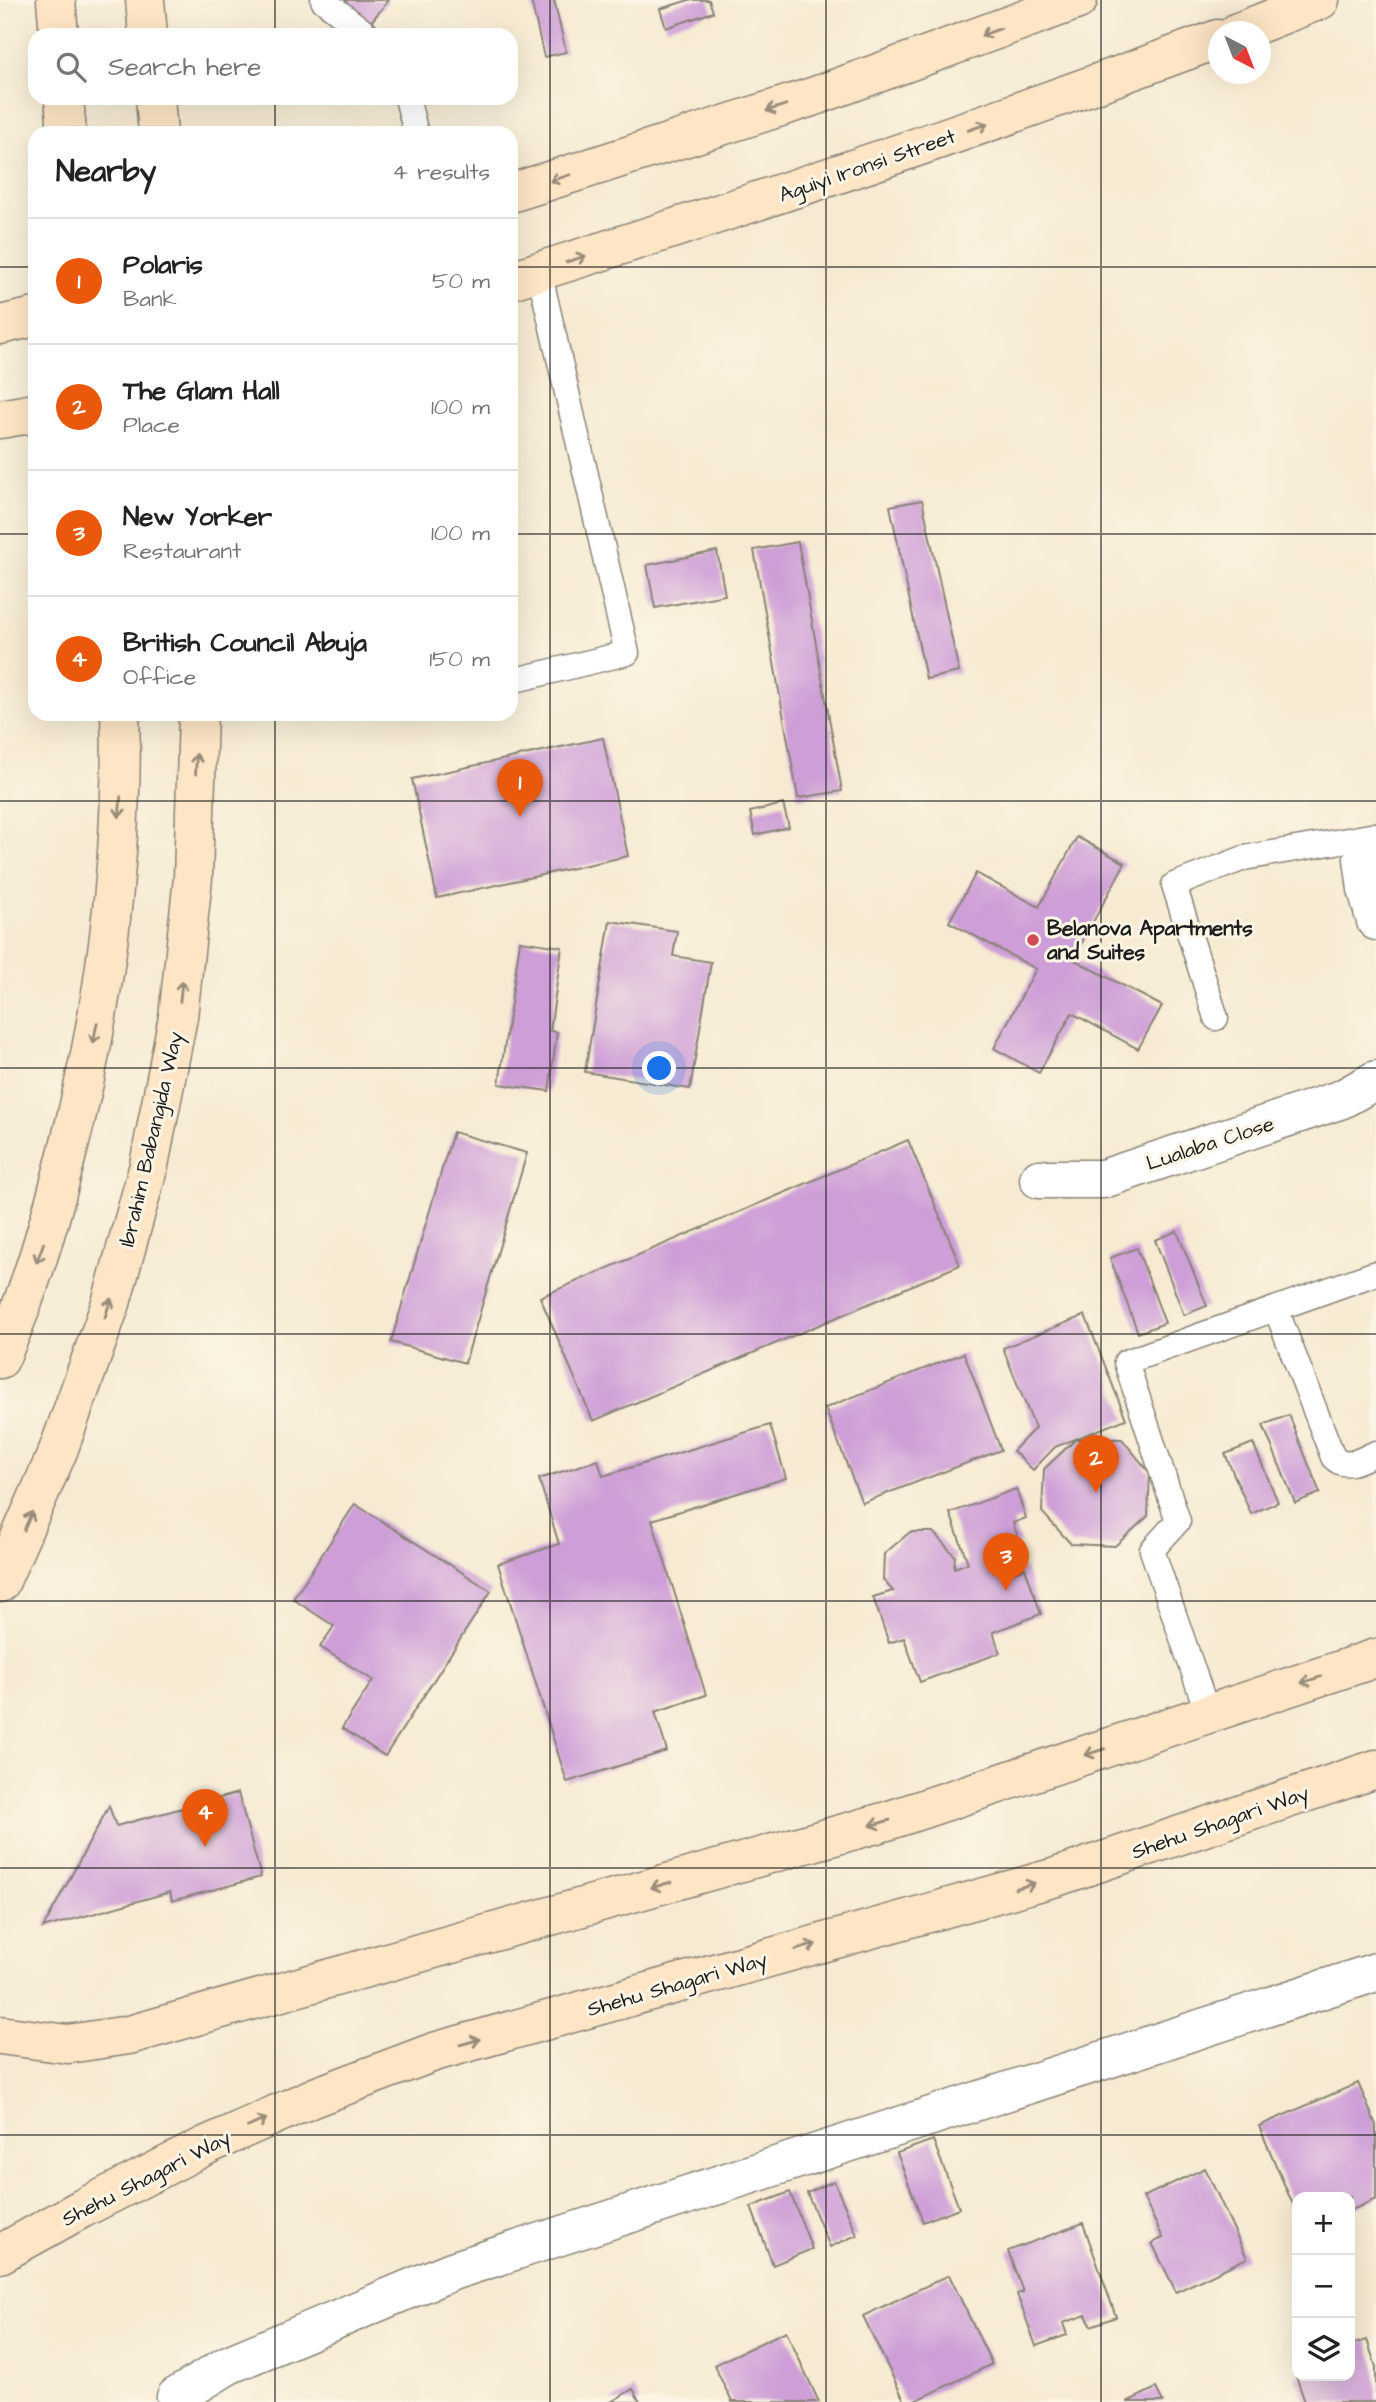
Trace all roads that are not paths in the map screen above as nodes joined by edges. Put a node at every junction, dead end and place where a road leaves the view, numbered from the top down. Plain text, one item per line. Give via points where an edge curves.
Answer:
1 (56, 0) edge
2 (145, 0) edge
3 (323, 0) edge
4 (1078, 0) edge
5 (1320, 0) edge
6 (1266, 21) edge
7 (58, 28) edge
8 (147, 28) edge
9 (359, 28) edge
10 (1208, 43) edge
11 (65, 105) edge
12 (156, 105) edge
13 (409, 105) edge
14 (66, 126) edge
15 (157, 126) edge
16 (414, 126) edge
17 (518, 191) edge
18 (525, 276) edge
19 (28, 319) edge
20 (0, 325) edge
21 (28, 414) edge
22 (0, 419) edge
23 (518, 679) edge
24 (120, 721) edge
25 (198, 721) edge
26 (1376, 835) edge
27 (1376, 842) edge
28 (1376, 921) edge
29 (1216, 1018) dead end
30 (1376, 1080) edge
31 (1039, 1179) dead end
32 (1376, 1273) edge
33 (1276, 1308) junction
34 (0, 1359) edge
35 (1376, 1453) edge
36 (0, 1583) edge
37 (1376, 1658) edge
38 (1208, 1714) junction
39 (1376, 1769) edge
40 (1376, 1972) edge
41 (0, 2035) edge
42 (0, 2254) edge
43 (176, 2397) dead end

1 - 7 main road
2 - 8 main road
3 - 9 lane
4 -> 17 main road via 815,96
5 - 6 main road
18 -> 10 main road, Aguiyi Ironsi Street via 846,173
11 - 14 main road
12 - 15 main road
13 - 16 lane
18 - 23 lane via 627,653
19 - 20 main road
21 - 22 main road
24 -> 34 main road via 122,766 112,926 99,1015 44,1241
36 -> 25 main road, Ibrahim Babangida Way via 63,1438 111,1303 149,1165 178,1017 193,878
26 - 29 lane via 1244,858 1174,884
27 - 28 street via 1363,859
30 - 31 street, Lualaba Close via 1342,1099 1103,1179
32 - 33 lane
33 - 35 lane via 1333,1457 1350,1464
33 - 38 lane via 1126,1362 1178,1521 1152,1550
37 -> 38 main road
38 -> 41 main road via 887,1821 129,2035 68,2045
42 -> 39 main road, Shehu Shagari Way via 207,2145 434,2052 1056,1877
40 - 43 street via 452,2271 228,2365

